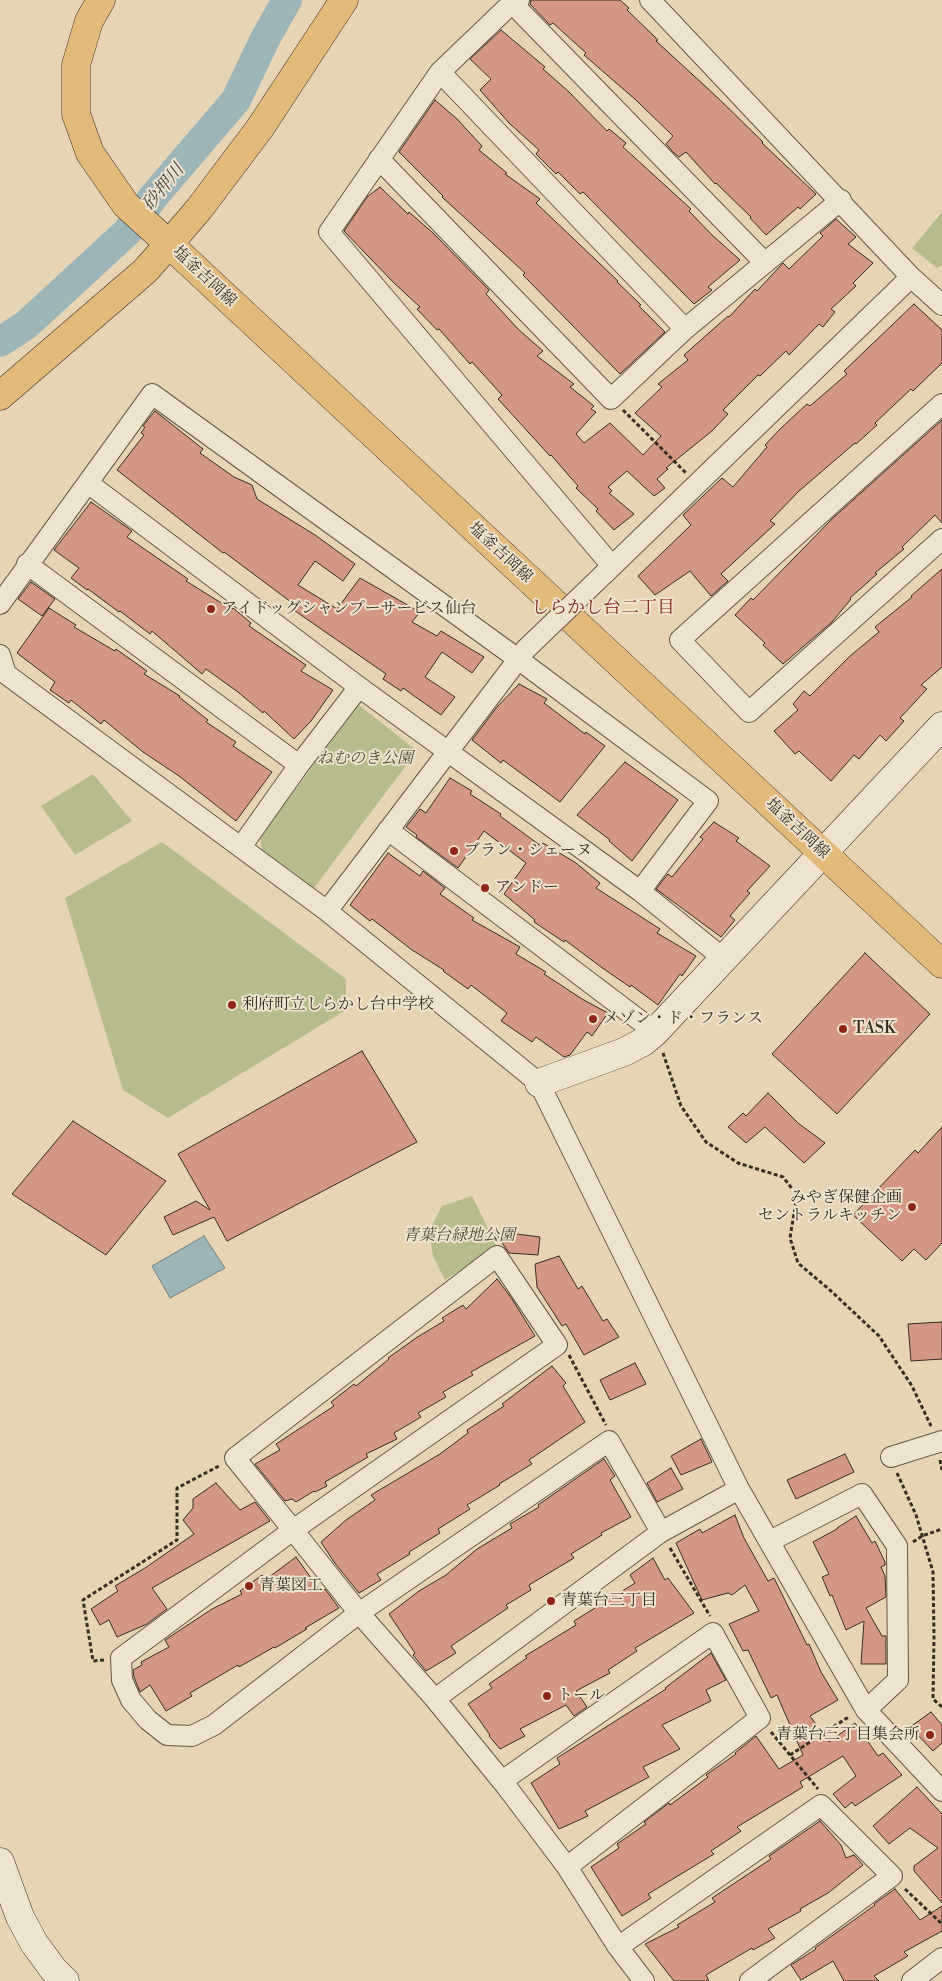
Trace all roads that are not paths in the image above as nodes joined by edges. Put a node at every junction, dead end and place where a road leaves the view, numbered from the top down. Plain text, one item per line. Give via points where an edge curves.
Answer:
1 (101, 0) edge
2 (344, 0) edge
3 (650, 0) edge
4 (515, 2) edge
5 (440, 72) junction
6 (379, 159) junction
7 (840, 200) junction
8 (168, 244) junction
9 (765, 263) junction
10 (911, 277) junction
11 (942, 305) edge
12 (685, 329) junction
13 (0, 396) edge
14 (942, 404) edge
15 (88, 483) junction
16 (942, 539) edge
17 (27, 564) junction
18 (608, 570) junction
19 (0, 604) edge
20 (522, 654) junction
21 (0, 655) edge
22 (359, 687) junction
23 (942, 726) edge
24 (448, 751) junction
25 (299, 765) junction
26 (388, 830) junction
27 (241, 847) junction
28 (822, 853) junction
29 (640, 891) junction
30 (328, 911) junction
31 (723, 958) junction
32 (942, 964) edge
33 (658, 1041) junction
34 (539, 1083) junction
35 (939, 1442) edge
36 (891, 1457) road end
37 (739, 1489) junction
38 (293, 1530) junction
39 (661, 1532) junction
40 (770, 1541) junction
41 (359, 1613) junction
42 (435, 1699) junction
43 (861, 1711) junction
44 (502, 1781) junction
45 (942, 1791) edge
46 (0, 1862) edge
47 (567, 1867) junction
48 (618, 1947) junction
49 (942, 1958) edge
50 (65, 1981) edge
51 (644, 1981) edge
52 (750, 1981) edge
53 (912, 1981) edge

1 - 8 main road via 89,21 76,66 76,114 90,153 135,213
2 - 8 main road, 塩釜吉岡線 via 260,128 199,209
3 - 7 street
4 - 5 street
4 - 9 street
5 - 6 street
5 - 12 street
6 - 12 street via 612,399
6 - 18 street via 329,232
7 - 9 street
7 - 10 street
8 - 13 main road, 塩釜吉岡線 via 145,271
8 - 28 main road, 塩釜吉岡線
9 - 12 street
10 - 11 street
10 - 18 street
14 - 16 street via 680,640 749,712
15 - 17 street
15 - 20 street via 152,394
15 - 22 street
17 - 19 street
17 - 25 street
18 - 20 street, bridge
20 - 24 street
20 - 29 street via 708,801
21 - 27 street via 6,674
22 - 24 street
22 - 25 street
23 - 28 street
24 - 26 street
24 - 29 street
25 - 27 street
26 - 30 street
26 - 33 street
27 - 30 street
28 - 31 street
28 - 32 main road, 塩釜吉岡線
29 - 31 street
30 - 34 street
31 - 33 street
33 - 34 street via 643,1042
34 - 37 street
35 - 36 street
37 - 39 street
37 - 40 street
38 - 38 street via 557,1345 497,1256 235,1458
38 - 41 street
38 - 41 street via 121,1658 122,1680 131,1700 167,1735 192,1736 214,1725
39 - 41 street via 609,1441
39 - 42 street
40 - 43 street
40 - 43 street via 862,1494 897,1546 898,1680
41 - 42 street
42 - 44 street
43 - 45 street
44 - 47 street
44 - 47 street via 713,1634 760,1718
46 - 50 street via 20,1917 34,1943
47 - 48 street
48 - 51 street
48 - 52 street via 821,1805 892,1876
49 - 53 street

